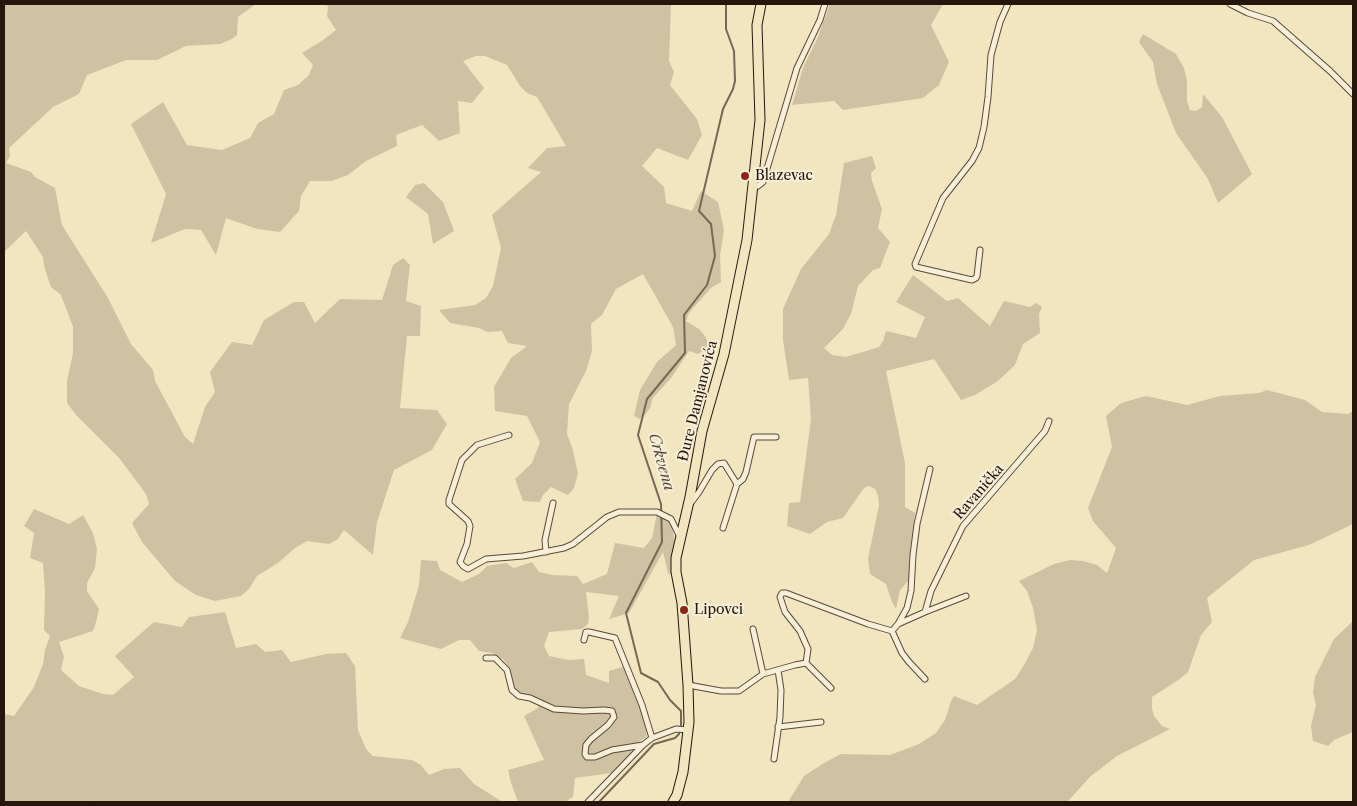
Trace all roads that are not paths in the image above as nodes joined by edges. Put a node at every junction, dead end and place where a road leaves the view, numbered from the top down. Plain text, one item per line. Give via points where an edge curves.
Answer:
1 (761, 4) edge
2 (825, 4) edge
3 (1008, 4) edge
4 (1230, 4) edge
5 (1353, 94) edge
6 (752, 187) junction
7 (980, 250) dead end
8 (1049, 421) dead end
9 (509, 435) dead end
10 (776, 437) dead end
11 (930, 469) dead end
12 (737, 484) junction
13 (553, 503) dead end
14 (688, 505) junction
15 (723, 528) dead end
16 (680, 537) junction
17 (546, 552) junction
18 (966, 596) dead end
19 (924, 612) junction
20 (898, 624) junction
21 (753, 629) dead end
22 (892, 631) junction
23 (584, 640) dead end
24 (486, 658) dead end
25 (806, 663) junction
26 (778, 670) junction
27 (763, 674) junction
28 (926, 679) dead end
29 (688, 685) junction
30 (831, 688) dead end
31 (821, 722) dead end
32 (778, 727) junction
33 (683, 729) junction
34 (652, 738) junction
35 (643, 744) junction
36 (774, 759) dead end
37 (588, 802) edge
38 (673, 802) edge

1 - 6 main road, Đure Damjanovića via 757,25 760,120
2 - 6 street via 797,68 763,182
3 - 7 street via 991,55 979,148 943,198 914,264 972,280 976,278
4 - 5 street via 1273,21
6 - 14 main road, Đure Damjanovića via 747,240 733,312 702,431
8 - 19 street, Ravanička via 1045,431 963,526
9 - 17 street via 477,445 462,460 449,500 451,508 470,526 460,562 468,569 486,559
10 - 12 street via 754,437 746,472
11 - 20 street via 917,524 911,591 907,608
12 - 14 street via 725,464 720,462
12 - 15 street
13 - 17 street via 545,540
14 - 16 main road, Đure Damjanovića
16 - 17 street via 670,520 657,512 619,512 607,517 573,544
16 - 29 main road, Đure Damjanovića via 676,572 682,602
18 - 19 street
19 - 20 street
20 - 22 street
21 - 27 street
22 - 25 street via 782,593 780,597 785,612 800,631 808,649
22 - 28 street via 909,662
23 - 34 street via 586,632 615,638
24 - 35 street via 495,658 507,670 512,690 519,696 554,709 612,712 614,717 608,725 586,745 587,757
25 - 26 street
25 - 30 street
26 - 27 street
26 - 32 street via 781,690
27 - 29 street via 738,691
29 - 33 main road, Đure Damjanovića
31 - 32 street
32 - 36 street
33 - 34 street
33 - 38 main road, Đure Damjanovića via 683,772
34 - 35 street
35 - 37 street

